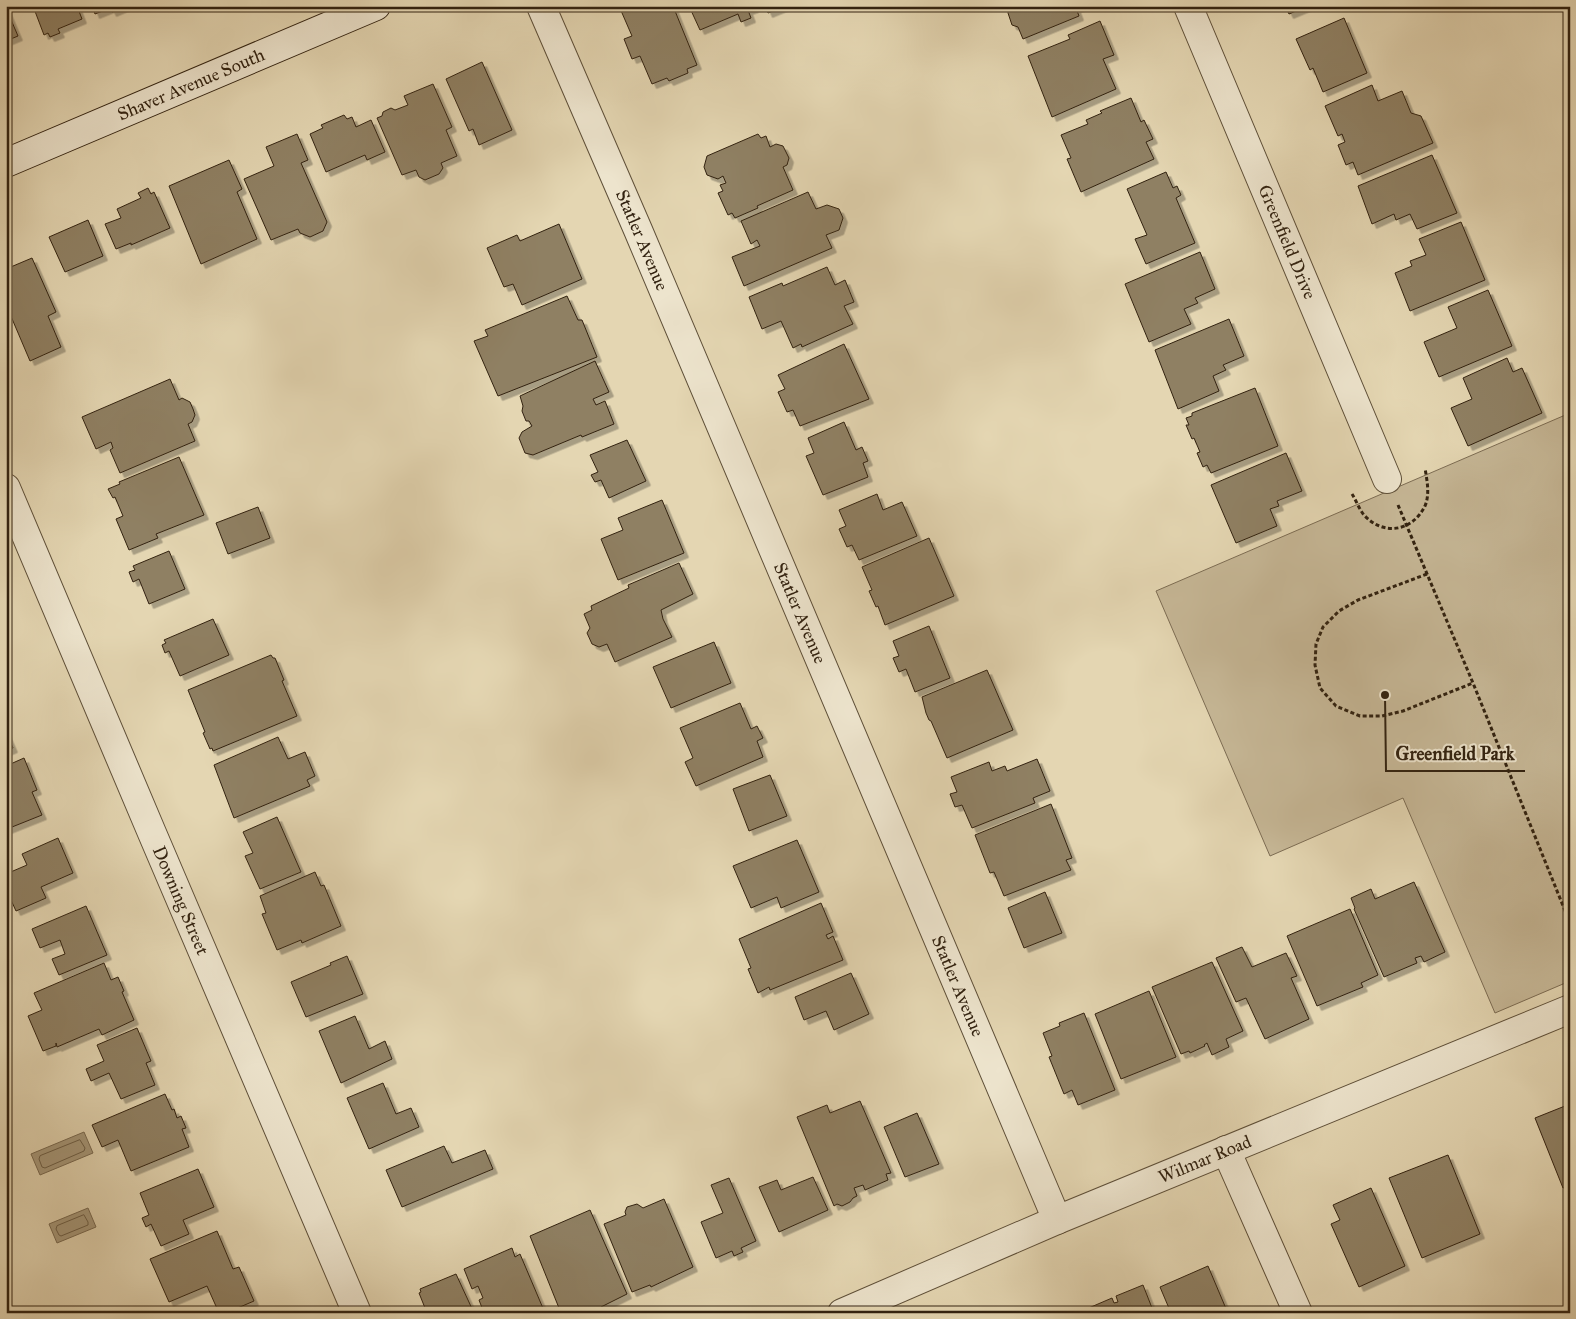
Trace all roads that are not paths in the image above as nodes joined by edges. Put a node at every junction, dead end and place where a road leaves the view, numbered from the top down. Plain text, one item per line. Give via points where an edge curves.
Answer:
1 (376, 6) edge
2 (541, 6) edge
3 (1188, 6) edge
4 (6, 163) edge
5 (1387, 479) road end
6 (6, 488) edge
7 (1570, 1009) edge
8 (1226, 1150) junction
9 (1057, 1220) junction
10 (357, 1313) edge
11 (842, 1313) edge
12 (1298, 1313) edge

1 - 4 street, Shaver Avenue South
2 - 9 street, Statler Avenue
3 - 5 street, Greenfield Drive
6 - 10 street, Downing Street
7 - 8 street, Wilmar Road
8 - 9 street, Wilmar Road
8 - 12 street
9 - 11 street, Wilmar Road

